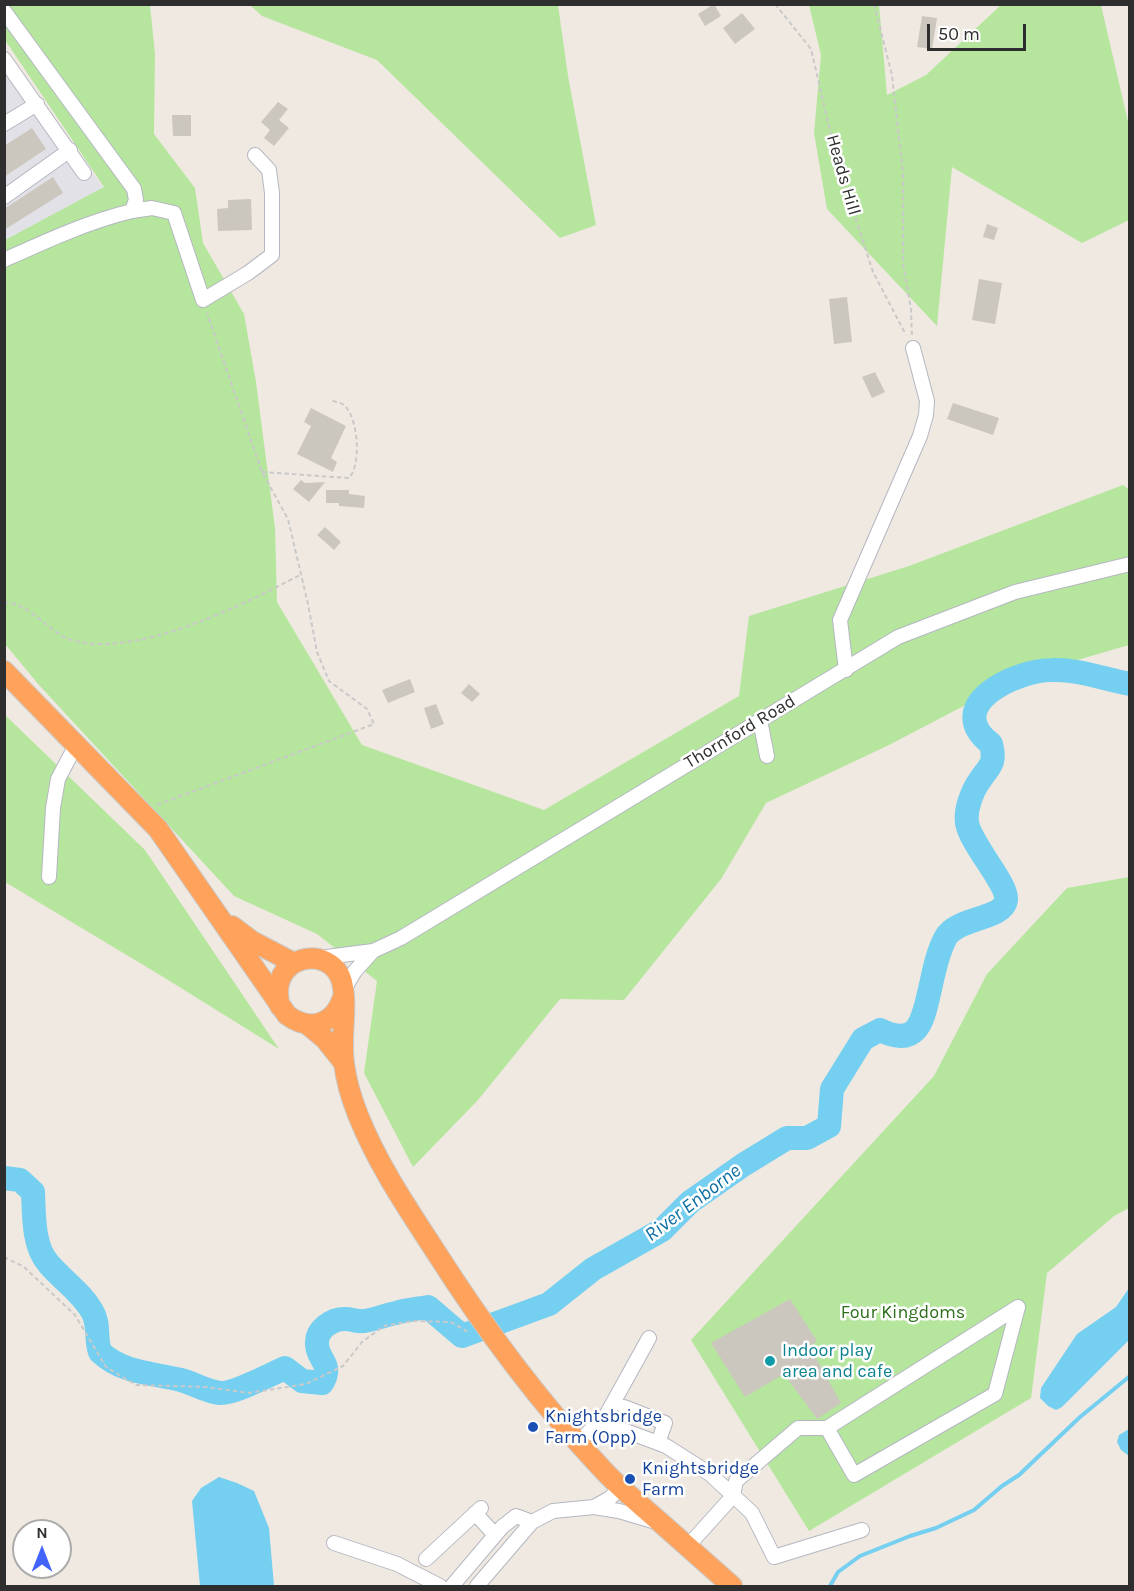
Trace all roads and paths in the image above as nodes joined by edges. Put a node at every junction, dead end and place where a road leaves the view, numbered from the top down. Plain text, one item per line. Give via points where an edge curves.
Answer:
1 (775, 4) edge
2 (874, 4) edge
3 (4, 11) edge
4 (4, 59) edge
5 (37, 104) junction
6 (4, 124) edge
7 (69, 150) junction
8 (255, 155) dead end
9 (84, 173) dead end
10 (4, 197) edge
11 (132, 211) junction
12 (4, 260) edge
13 (203, 300) junction
14 (913, 348) junction
15 (330, 400) dead end
16 (262, 472) junction
17 (1130, 564) edge
18 (301, 574) junction
19 (4, 603) edge
20 (846, 670) junction
21 (4, 671) edge
22 (760, 720) junction
23 (76, 745) junction
24 (767, 756) dead end
25 (141, 811) junction
26 (49, 877) dead end
27 (217, 912) junction
28 (373, 951) junction
29 (302, 961) junction
30 (343, 994) junction
31 (280, 1006) junction
32 (307, 1024) junction
33 (344, 1063) junction
34 (4, 1257) edge
35 (478, 1337) dead end
36 (649, 1338) dead end
37 (624, 1407) dead end
38 (595, 1420) junction
39 (827, 1428) junction
40 (578, 1443) junction
41 (658, 1443) junction
42 (621, 1487) junction
43 (733, 1496) junction
44 (594, 1507) junction
45 (532, 1522) junction
46 (662, 1524) junction
47 (862, 1530) dead end
48 (495, 1535) junction
49 (334, 1543) dead end
50 (687, 1547) junction
51 (426, 1559) dead end
52 (440, 1587) edge
53 (452, 1587) edge
54 (477, 1587) edge
55 (732, 1587) edge

1 - 14 path, Heads Hill via 811,49 837,161 873,272
2 - 14 path via 892,75 903,174 903,264
3 - 11 street via 134,189
4 - 5 street
5 - 6 street
5 - 7 street
7 - 9 street
7 - 10 street
8 - 13 street via 269,170 272,255
11 - 12 street via 74,228
11 - 13 street via 152,208 174,213
13 - 16 path
14 - 20 street via 927,401 926,416 840,620
15 - 16 path via 342,403 354,427 357,446 353,474 349,478
16 - 18 path via 288,519
17 - 20 street, Thornford Road via 1015,592 898,637
18 - 19 path via 214,616 167,632 111,644 69,639 27,610 12,602
18 - 25 path via 317,652 329,681 367,709 374,724
20 - 22 street, Thornford Road
21 - 23 highway
22 - 24 street
22 - 28 street, Thornford Road via 407,935
23 - 25 highway
23 - 26 street via 58,779
25 - 27 highway
27 - 29 highway via 252,941
27 - 31 highway
28 - 29 street, Thornford Road
28 - 30 street, Thornford Road via 355,971
29 - 30 highway via 322,960 330,965 341,979
29 - 31 highway via 284,971 279,981
30 - 32 highway via 333,1016 318,1024
30 - 33 highway
31 - 32 highway via 286,1015
32 - 33 highway
33 - 40 highway via 358,1114 378,1160 504,1353
34 - 35 path via 24,1267 75,1315 106,1366 136,1384 249,1393 306,1384 343,1366 362,1342 384,1326 413,1321 452,1322
36 - 38 street
37 - 41 street via 665,1423
38 - 40 street
38 - 41 street
39 - 39 street via 854,1474 994,1395 1018,1307
39 - 43 street via 798,1428 736,1481
40 - 42 highway
41 - 43 street via 710,1474
42 - 44 street
42 - 46 highway
43 - 47 street via 752,1513 774,1557
43 - 50 street
44 - 45 street via 553,1511
44 - 46 street
45 - 48 street via 516,1516
45 - 54 street
46 - 50 highway
48 - 51 street via 478,1510
48 - 53 street
49 - 52 street via 397,1563
50 - 55 highway

